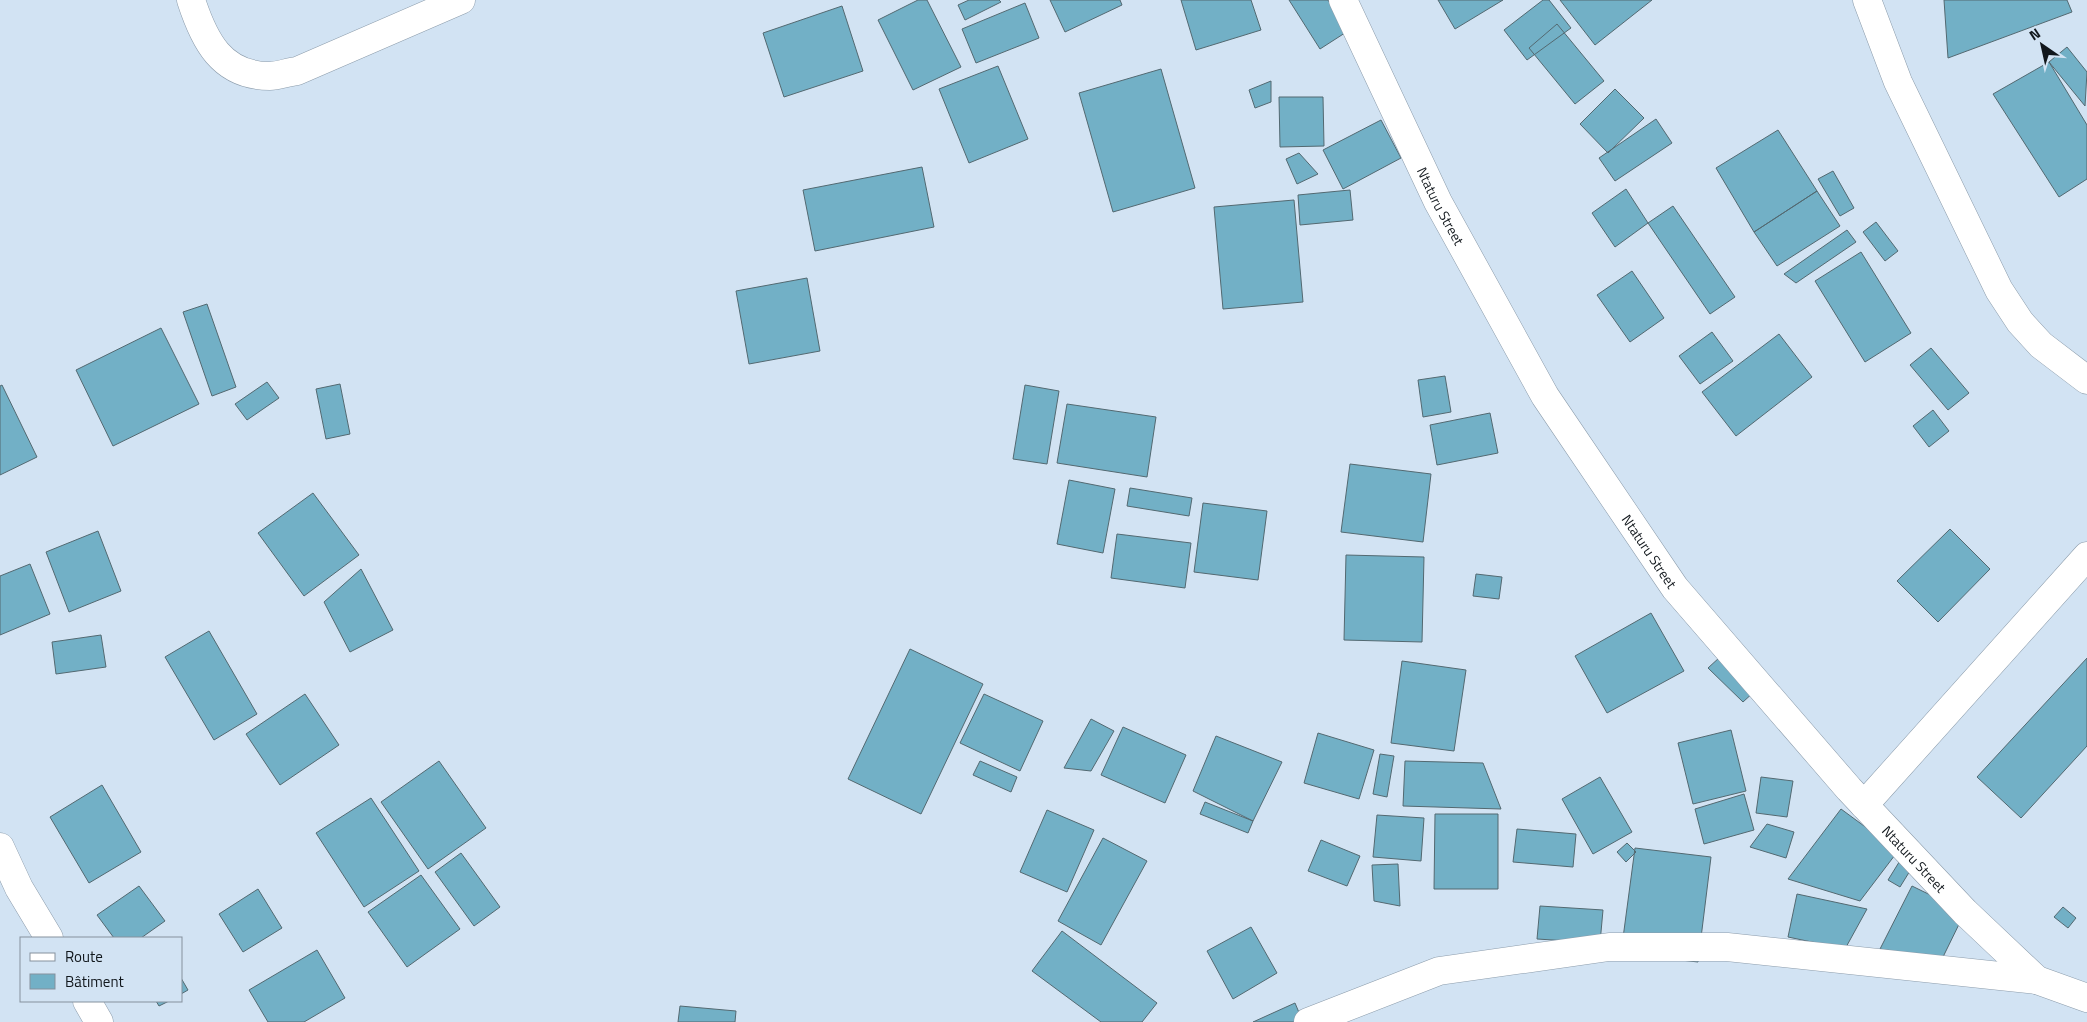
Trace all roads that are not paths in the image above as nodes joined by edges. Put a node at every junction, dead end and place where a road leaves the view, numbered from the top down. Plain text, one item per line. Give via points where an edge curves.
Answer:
1 (191, 0) edge
2 (461, 0) edge
3 (1343, 0) edge
4 (1867, 0) edge
5 (2087, 380) edge
6 (2087, 556) edge
7 (1864, 805) junction
8 (0, 847) edge
9 (48, 937) edge
10 (2037, 980) junction
11 (2084, 1001) edge
12 (88, 1002) edge
13 (99, 1022) edge
14 (1308, 1022) edge

1 - 2 street via 199,25 217,56 242,71 270,76 296,71
3 - 7 street, Ntaturu Street via 1438,202 1544,396 1675,588
4 - 5 street via 1898,82 1999,290 2020,322 2041,345
6 - 7 street
7 - 10 street, Ntaturu Street via 1965,912
8 - 9 street via 19,888
10 - 11 street, Ntaturu Street
10 - 14 street via 1727,947 1609,947 1439,971
12 - 13 street

